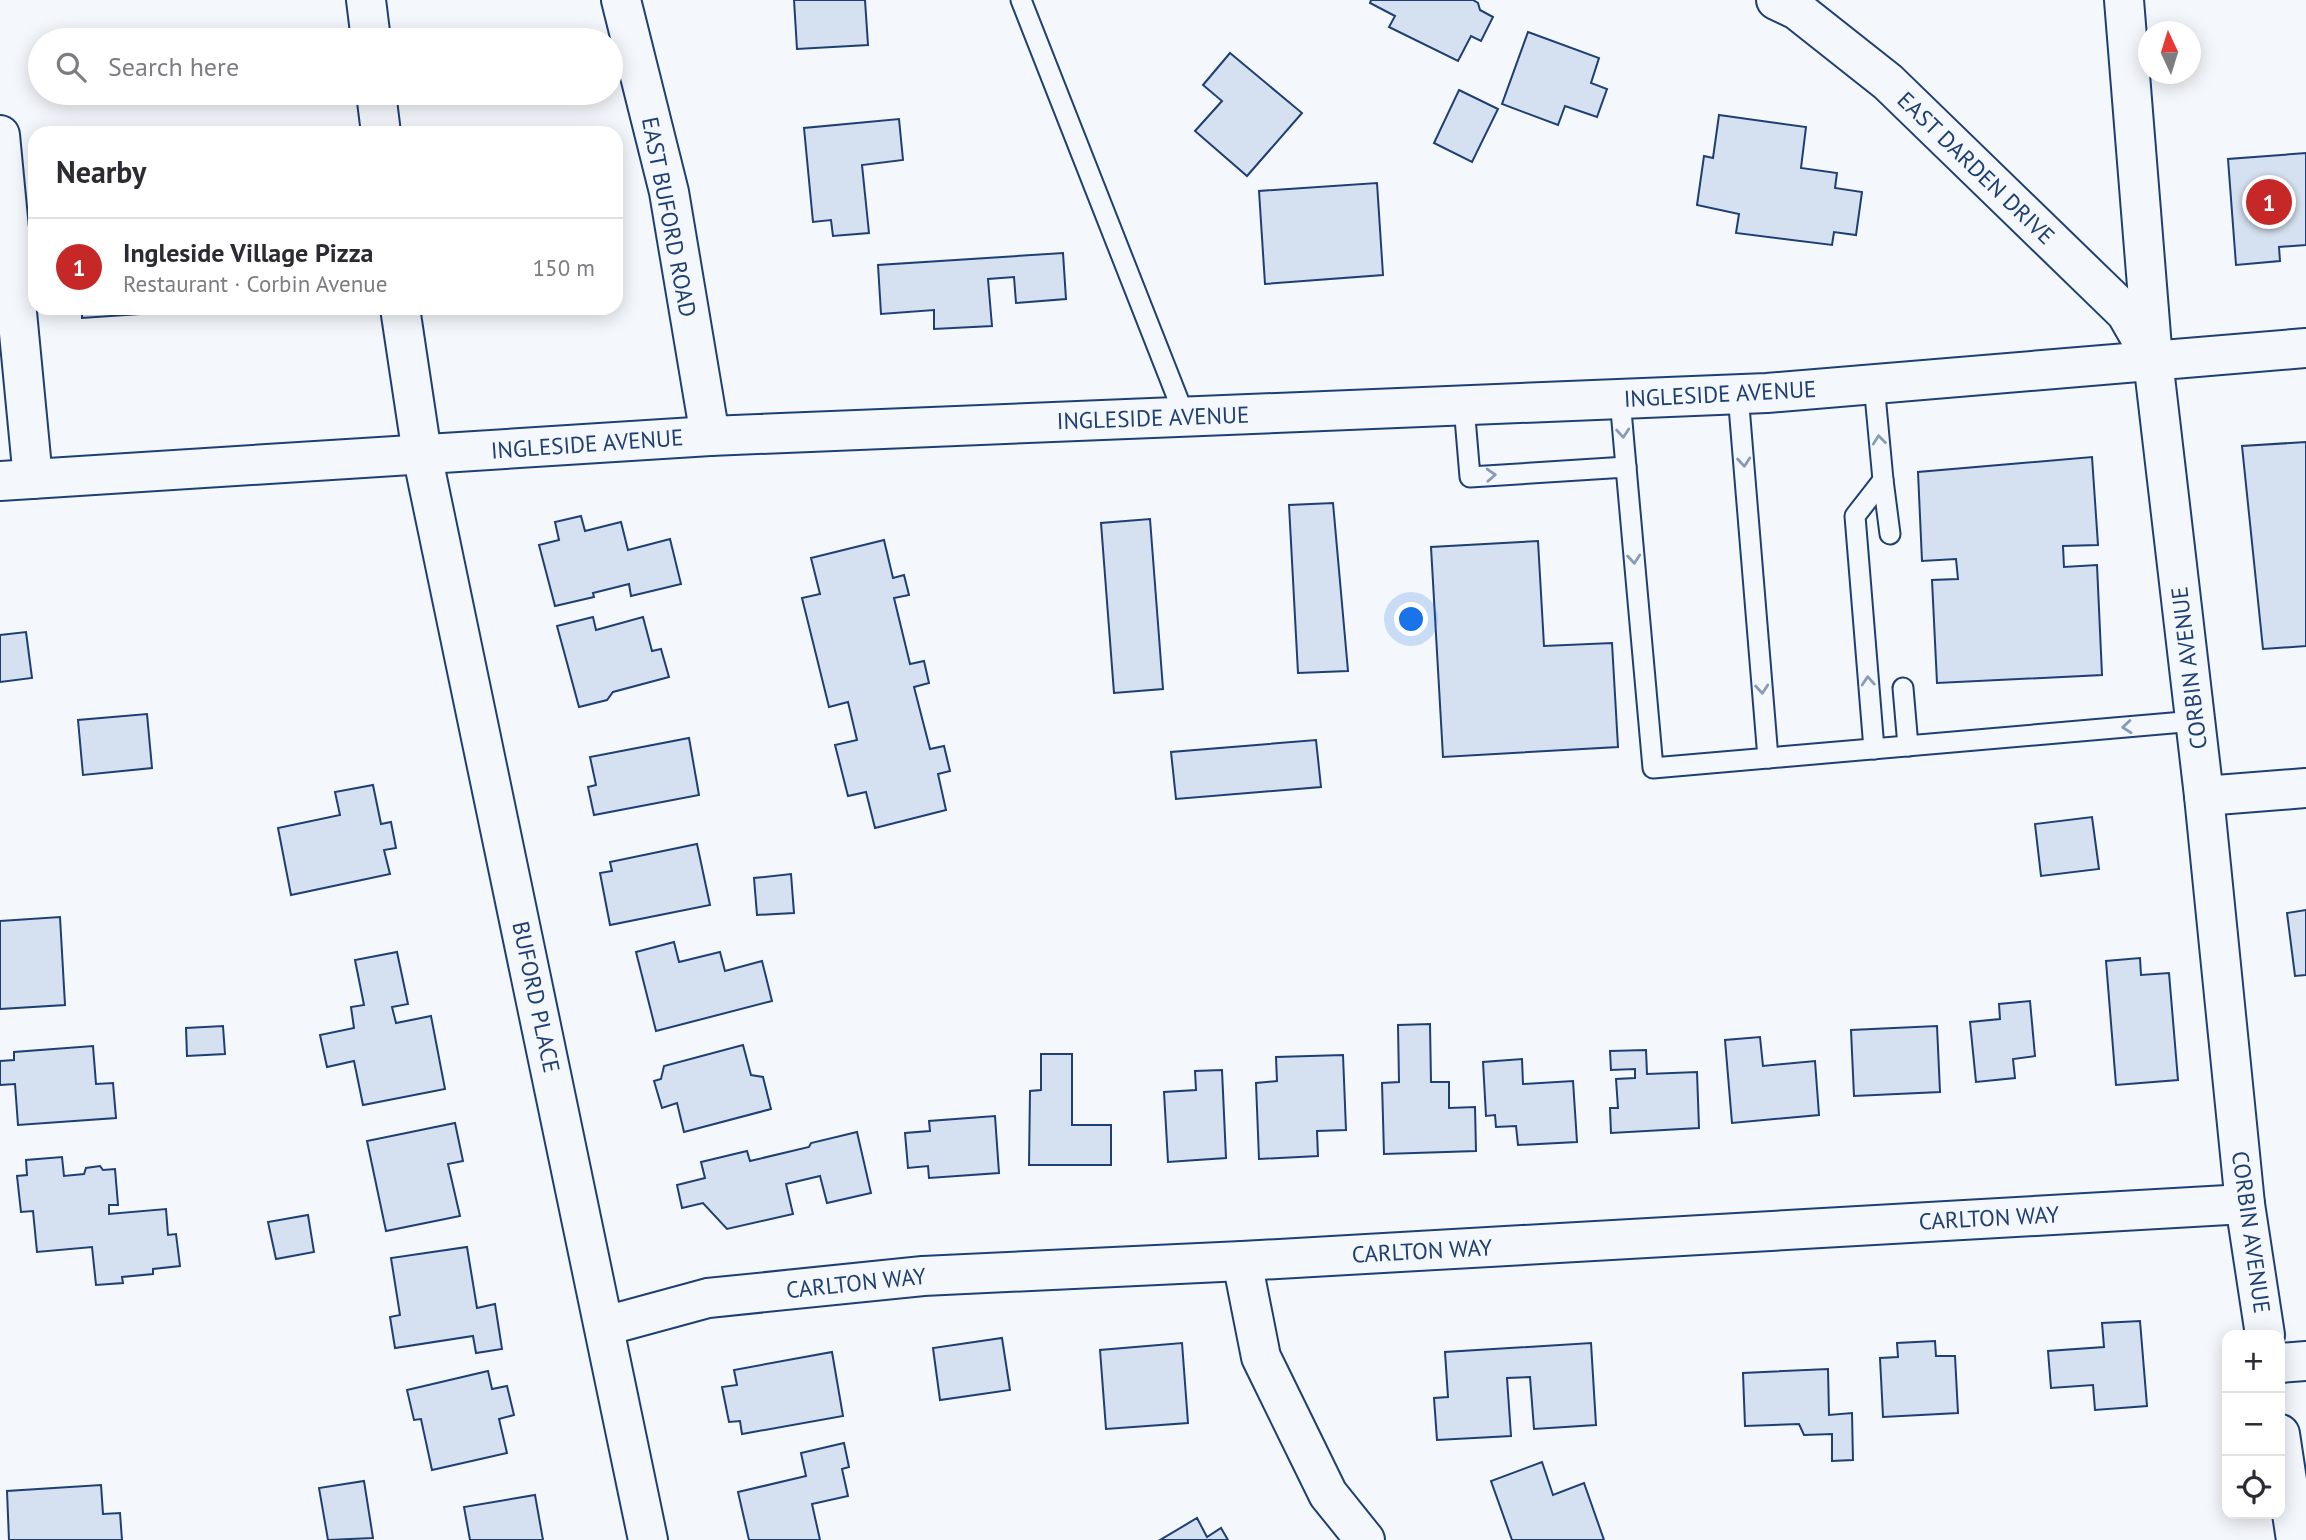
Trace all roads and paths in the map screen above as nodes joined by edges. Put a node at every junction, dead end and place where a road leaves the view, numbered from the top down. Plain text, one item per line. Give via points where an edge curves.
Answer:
1 (366, 0) edge
2 (621, 0) edge
3 (1021, 0) edge
4 (2124, 0) edge
5 (1801, 6) edge
6 (370, 28) edge
7 (378, 105) edge
8 (380, 126) edge
9 (0, 135) edge
10 (401, 315) edge
11 (2306, 348) edge
12 (2153, 360) junction
13 (1874, 384) junction
14 (1738, 394) junction
15 (1620, 399) junction
16 (1464, 406) junction
17 (1185, 417) junction
18 (710, 436) junction
19 (422, 454) junction
20 (1626, 467) junction
21 (17, 480) edge
22 (1883, 480) junction
23 (1889, 534) dead end
24 (1903, 688) dead end
25 (2195, 721) junction
26 (1908, 746) junction
27 (1874, 749) junction
28 (1768, 758) junction
29 (2306, 788) edge
30 (2204, 796) junction
31 (2245, 1204) junction
32 (1241, 1261) junction
33 (605, 1326) junction
34 (2263, 1330) edge
35 (2306, 1361) edge
36 (2285, 1363) edge
37 (2283, 1456) edge
38 (648, 1540) edge
39 (1365, 1540) edge
40 (2296, 1540) edge

1 - 6 street
2 - 18 street, EAST BUFORD ROAD via 669,192
3 - 17 lane
4 - 12 street, CORBIN AVENUE
5 - 12 street, EAST DARDEN DRIVE via 1888,82 2126,313
7 - 8 street
9 - 21 street
10 - 19 street, BUFORD PLACE
11 - 12 street, INGLESIDE AVENUE
12 - 13 street, INGLESIDE AVENUE
12 - 25 street, CORBIN AVENUE
13 - 14 street, INGLESIDE AVENUE
22 -> 13 lane
14 - 15 street, INGLESIDE AVENUE
14 -> 28 lane
15 - 16 street, INGLESIDE AVENUE
15 -> 20 lane
16 - 17 street, INGLESIDE AVENUE
16 -> 20 lane via 1470,477
17 - 18 street, INGLESIDE AVENUE
18 - 19 street, INGLESIDE AVENUE
19 - 21 street, INGLESIDE AVENUE
19 - 33 street, BUFORD PLACE
20 -> 28 lane via 1653,768
22 - 23 lane
27 -> 22 lane via 1855,516
24 - 26 lane
25 -> 26 lane
25 - 30 street, CORBIN AVENUE
26 - 27 lane
27 - 28 lane
29 - 30 street
30 - 31 street, CORBIN AVENUE
31 - 32 street, CARLTON WAY
31 - 34 street, CORBIN AVENUE
32 - 33 street, CARLTON WAY via 896,1278 708,1298
32 - 39 street via 1261,1357 1328,1494
33 - 38 street, BUFORD PLACE
35 - 36 street
37 - 40 street

